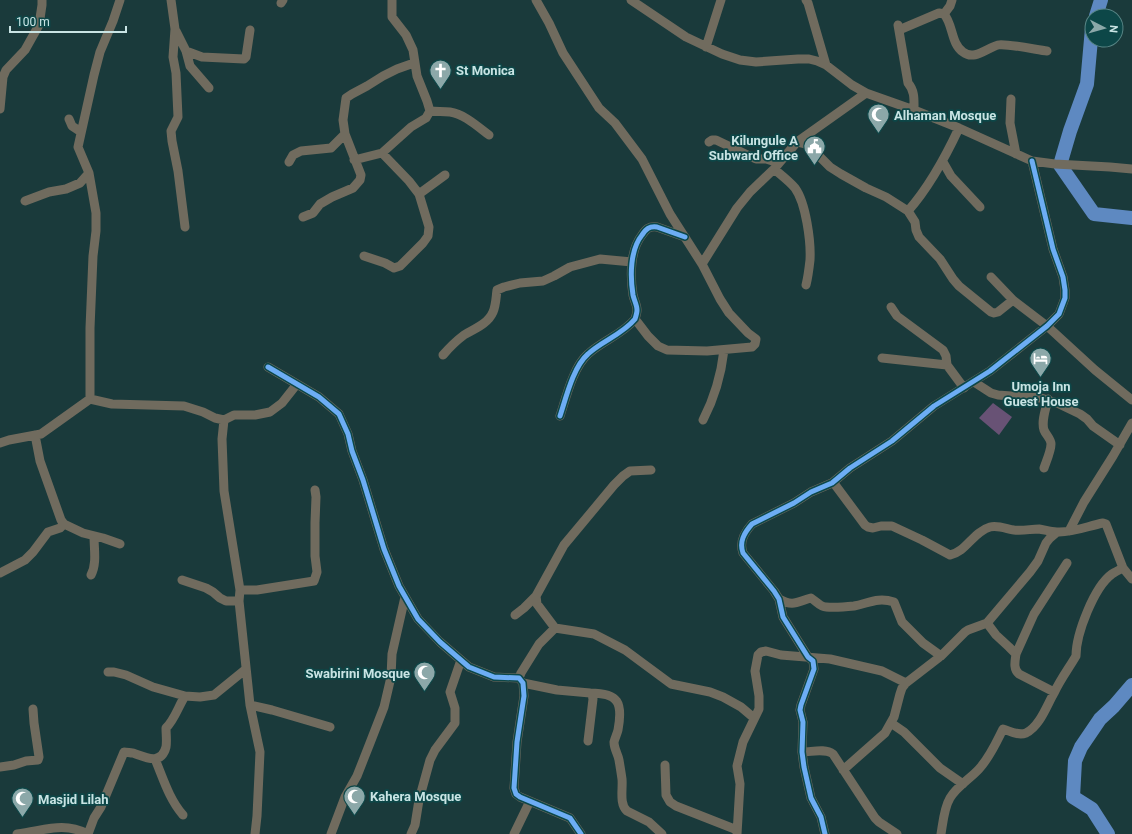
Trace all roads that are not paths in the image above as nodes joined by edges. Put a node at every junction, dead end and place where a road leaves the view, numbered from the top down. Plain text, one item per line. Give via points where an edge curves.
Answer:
1 (42, 0) edge
2 (120, 0) edge
3 (171, 0) edge
4 (392, 0) edge
5 (536, 0) edge
6 (631, 0) edge
7 (721, 0) edge
8 (806, 0) edge
9 (952, 0) edge
10 (944, 14) junction
11 (175, 29) junction
12 (250, 30) dead end
13 (706, 47) junction
14 (186, 51) junction
15 (1047, 51) dead end
16 (414, 63) junction
17 (826, 65) junction
18 (209, 88) dead end
19 (866, 93) junction
20 (1011, 99) dead end
21 (0, 109) edge
22 (914, 110) junction
23 (430, 111) junction
24 (69, 119) dead end
25 (959, 128) junction
26 (81, 132) junction
27 (345, 134) junction
28 (489, 135) dead end
29 (709, 142) dead end
30 (797, 142) junction
31 (382, 153) junction
32 (1016, 154) junction
33 (354, 160) junction
34 (1032, 161) junction
35 (289, 162) dead end
36 (943, 162) junction
37 (776, 166) junction
38 (1132, 169) edge
39 (89, 173) junction
40 (445, 176) dead end
41 (419, 194) junction
42 (25, 202) dead end
43 (980, 207) dead end
44 (908, 211) junction
45 (303, 217) dead end
46 (185, 227) dead end
47 (685, 237) junction
48 (364, 256) dead end
49 (632, 262) junction
50 (702, 264) junction
51 (992, 277) dead end
52 (806, 285) dead end
53 (1013, 300) junction
54 (891, 307) dead end
55 (635, 319) junction
56 (1047, 326) junction
57 (724, 350) junction
58 (443, 355) dead end
59 (882, 358) dead end
60 (946, 365) junction
61 (268, 367) dead end
62 (974, 382) junction
63 (296, 384) junction
64 (964, 388) junction
65 (90, 399) junction
66 (1048, 399) junction
67 (1132, 400) edge
68 (560, 416) dead end
69 (224, 420) junction
70 (702, 420) dead end
71 (1132, 423) edge
72 (35, 435) junction
73 (0, 443) edge
74 (1120, 445) junction
75 (1044, 468) dead end
76 (651, 470) dead end
77 (833, 482) junction
78 (315, 490) dead end
79 (64, 524) junction
80 (1069, 531) junction
81 (1057, 532) junction
82 (94, 536) junction
83 (120, 544) dead end
84 (1067, 563) dead end
85 (1123, 568) junction
86 (0, 573) edge
87 (91, 575) dead end
88 (1132, 579) edge
89 (182, 580) dead end
90 (240, 590) junction
91 (536, 596) junction
92 (405, 597) junction
93 (779, 599) junction
94 (239, 601) junction
95 (515, 615) dead end
96 (987, 623) junction
97 (555, 628) junction
98 (1016, 654) junction
99 (941, 656) junction
100 (808, 657) junction
101 (461, 660) junction
102 (246, 669) junction
103 (108, 672) dead end
104 (521, 680) junction
105 (906, 683) junction
106 (1054, 692) junction
107 (590, 693) junction
108 (184, 696) junction
109 (250, 705) junction
110 (33, 709) dead end
111 (754, 718) junction
112 (890, 723) junction
113 (330, 727) dead end
114 (588, 741) dead end
115 (802, 752) junction
116 (155, 758) junction
117 (665, 765) dead end
118 (0, 767) edge
119 (843, 770) junction
120 (963, 784) junction
121 (530, 801) junction
122 (183, 815) dead end
123 (737, 832) edge
124 (580, 833) edge
125 (17, 834) edge
126 (88, 834) edge
127 (255, 834) edge
128 (331, 834) edge
129 (411, 834) edge
130 (514, 834) edge
131 (662, 834) edge
132 (826, 834) edge
133 (897, 834) edge
134 (941, 834) edge

1 - 21 street via 39,25 25,50 6,70 3,77
2 - 26 street via 100,52
3 - 11 street
4 - 16 street via 392,17 406,35 413,50
5 - 47 street via 563,53 599,108 615,123 639,154
6 - 13 street via 686,37
7 - 13 street
8 - 17 street
9 - 10 street
10 - 15 street via 955,41 962,52 969,55 977,55 1000,44
10 - 22 street via 939,13 898,27 908,83 914,94
11 - 14 street
11 - 46 street via 173,57 178,117 171,131
12 - 14 street via 244,59 202,57
13 - 17 street via 740,60 756,62 809,59
14 - 18 street via 190,66
16 - 23 street
16 - 27 street via 390,73 346,98 343,120
17 - 19 street
19 - 22 street
19 - 30 street
20 - 32 street via 1010,123
22 - 25 street
23 - 28 street via 449,112 463,117
23 - 31 street via 426,118 411,127
24 - 26 street via 72,126
25 - 32 street
25 - 36 street
26 - 39 street via 78,147
27 - 33 street
27 - 35 street via 331,148 301,151 293,155
29 - 37 street via 716,140 756,159 766,159
30 - 37 street
30 - 44 street via 809,146 830,167 853,182 886,197
31 - 33 street
31 - 41 street
32 - 34 street
33 - 45 street via 361,175 353,188 332,197 320,204 313,213
34 - 38 street
34 - 56 street via 1065,290 1059,314
36 - 43 street via 951,176
36 - 44 street
37 - 50 street via 737,208
37 - 52 street via 795,189 804,210 810,258
39 - 42 street via 80,183
39 - 65 street via 96,213 90,328
40 - 41 street
41 - 48 street via 429,227 428,236 423,243 400,266 394,268
44 - 53 street via 915,222 919,237 940,259 959,286 994,313
47 - 49 street via 657,227 649,227 634,248
47 - 50 street
49 - 55 street via 633,297 637,309
49 - 58 street via 600,259 570,267 543,281 520,283 497,290 493,312 487,320 459,339
50 - 57 street via 729,313 756,339 752,347
51 - 53 street
53 - 56 street
54 - 60 street via 897,316 943,350
55 - 57 street via 658,346 667,350
55 - 68 street via 583,359 577,367
56 - 62 street
56 - 67 street
57 - 70 street via 720,378
59 - 60 street
60 - 64 street
61 - 63 street
62 - 64 street
62 - 66 street via 998,395
63 - 69 street via 282,403 270,412 234,415
63 - 92 street via 319,397 339,414 348,434 384,549
64 - 77 street via 934,406 892,441
65 - 69 street via 112,404 184,406
65 - 72 street via 41,434
66 - 74 street via 1080,414
66 - 75 street via 1043,426 1051,444
69 - 90 street via 224,491
71 - 74 street
72 - 73 street
72 - 79 street via 40,461
74 - 80 street
76 - 91 street via 630,471 614,485 564,545
77 - 81 street via 868,527 892,526 950,555 960,551 978,532 990,527
77 - 93 street via 747,529 741,543 743,553
78 - 90 street via 317,572 314,582
79 - 82 street
79 - 86 street via 48,532 25,560
80 - 81 street
80 - 85 street via 1106,524
81 - 96 street via 1046,543 1030,572
82 - 83 street
82 - 87 street via 95,559
84 - 98 street via 1034,614
85 - 88 street
85 - 106 street via 1112,574 1094,596 1081,628 1076,656
89 - 94 street via 206,588 226,601
90 - 94 street
91 - 95 street
91 - 97 street via 537,604
92 - 101 street via 418,619
92 - 128 street via 392,654 391,677 384,707
93 - 99 street via 792,604 811,598 825,607 838,608 870,601 894,602 902,622 923,643
93 - 100 street via 783,617
94 - 102 street
96 - 98 street
96 - 99 street via 964,632
97 - 104 street via 539,644 521,673
97 - 111 street via 594,634 625,650 671,684 723,697
98 - 106 street via 1016,671
99 - 105 street
100 - 105 street via 830,659 882,671
100 - 111 street via 760,652 755,671 759,709
100 - 115 street via 813,661 814,669 800,705 803,722
101 - 104 street via 469,667 494,677
101 - 129 street via 450,692 455,708 455,723 430,760
102 - 108 street via 214,695
102 - 109 street
103 - 108 street via 126,675 144,684
104 - 107 street via 557,690
104 - 121 street via 524,696 514,788 516,794
105 - 112 street
106 - 120 street via 1044,714 1026,733 1015,734 1003,728 988,758
107 - 114 street via 593,699
107 - 131 street via 611,696 619,706 614,743 622,780 624,808 649,822
108 - 116 street via 166,728 166,747 163,754
109 - 113 street
109 - 127 street via 260,752
110 - 118 street via 38,760
111 - 123 street via 743,742 737,766 740,784
112 - 119 street via 885,733
112 - 120 street via 904,732 940,768
115 - 119 street via 829,752
115 - 132 street via 811,798
116 - 122 street via 175,804
116 - 126 street via 124,752
117 - 123 street via 666,794 670,802
119 - 133 street via 875,818
120 - 134 street via 946,806
121 - 124 street via 570,818
121 - 130 street
125 - 126 street via 56,827 78,829

